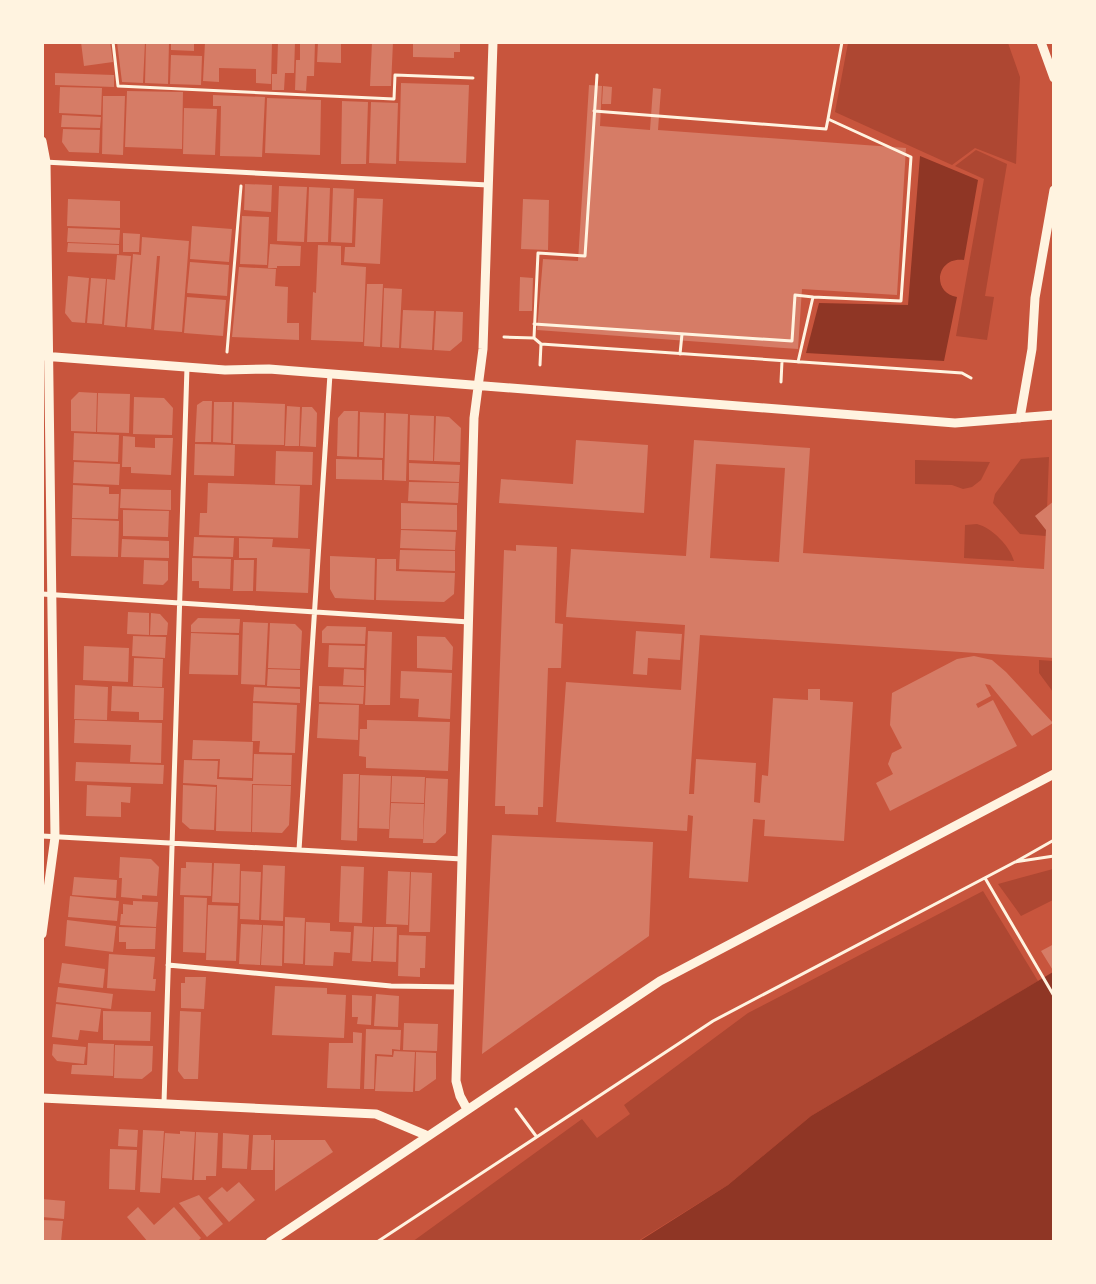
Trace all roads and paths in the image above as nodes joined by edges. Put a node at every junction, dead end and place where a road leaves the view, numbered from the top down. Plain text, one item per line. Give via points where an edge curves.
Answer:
1 (113, 42) edge
2 (493, 42) edge
3 (842, 42) edge
4 (1041, 42) edge
5 (597, 75) dead end
6 (473, 78) dead end
7 (1054, 78) edge
8 (594, 111) junction
9 (828, 119) junction
10 (42, 141) edge
11 (44, 162) edge
12 (242, 172) junction
13 (488, 185) junction
14 (1054, 190) edge
15 (813, 297) junction
16 (534, 324) junction
17 (682, 334) junction
18 (504, 337) dead end
19 (534, 338) junction
20 (541, 344) junction
21 (680, 354) junction
22 (45, 356) edge
23 (782, 361) junction
24 (798, 362) junction
25 (540, 366) dead end
26 (187, 367) junction
27 (225, 370) junction
28 (330, 374) junction
29 (972, 378) dead end
30 (781, 382) dead end
31 (478, 387) junction
32 (1054, 414) edge
33 (1020, 418) junction
34 (42, 594) edge
35 (53, 594) junction
36 (180, 603) junction
37 (316, 612) junction
38 (469, 622) junction
39 (1054, 774) edge
40 (42, 836) edge
41 (55, 837) junction
42 (1054, 840) edge
43 (172, 842) junction
44 (299, 850) junction
45 (1054, 856) edge
46 (462, 860) junction
47 (1015, 862) junction
48 (985, 878) junction
49 (42, 934) edge
50 (168, 965) junction
51 (459, 987) junction
52 (1054, 996) edge
53 (42, 1098) edge
54 (164, 1103) junction
55 (516, 1109) dead end
56 (466, 1110) junction
57 (428, 1136) junction
58 (536, 1136) junction
59 (270, 1242) edge
60 (377, 1242) edge

1 - 6 path via 118,86 394,99 395,75
2 - 13 street
3 - 9 path
4 - 7 street
5 - 8 path
8 - 9 path via 826,129
8 - 16 path via 585,256 538,253
9 - 15 path via 911,158 901,301
10 - 11 street
11 - 12 street
11 - 22 street
12 - 13 street
12 - 27 path
13 - 31 street
14 - 33 street
15 - 17 path via 795,295 792,342
15 - 24 path
16 - 17 path
16 - 19 path
17 - 21 path
18 - 19 path
19 - 20 path
20 - 21 path
20 - 25 path
21 - 23 path
22 - 26 street
22 - 35 street
23 - 24 path
23 - 30 path
24 - 29 path via 962,373
26 - 27 street
26 - 36 street
27 - 28 street via 269,369
28 - 31 street
28 - 37 street
31 - 33 street via 956,423
31 - 38 street via 474,418
32 - 33 street
34 - 35 street
35 - 36 street
35 - 41 street
36 - 37 street
36 - 43 street
37 - 38 street
37 - 44 street
38 - 46 street
39 - 56 street via 660,981
40 - 41 street
41 - 43 street
41 - 49 street
42 - 47 path
43 - 44 street
43 - 50 street
44 - 46 street
45 - 47 path
46 - 51 street
47 - 48 path
48 - 52 path
48 - 58 path via 713,1021
50 - 51 street via 391,986
50 - 54 street
51 - 56 street via 456,1081
53 - 54 street
54 - 57 street via 376,1114
55 - 58 path
56 - 57 street
57 - 59 street
58 - 60 path

